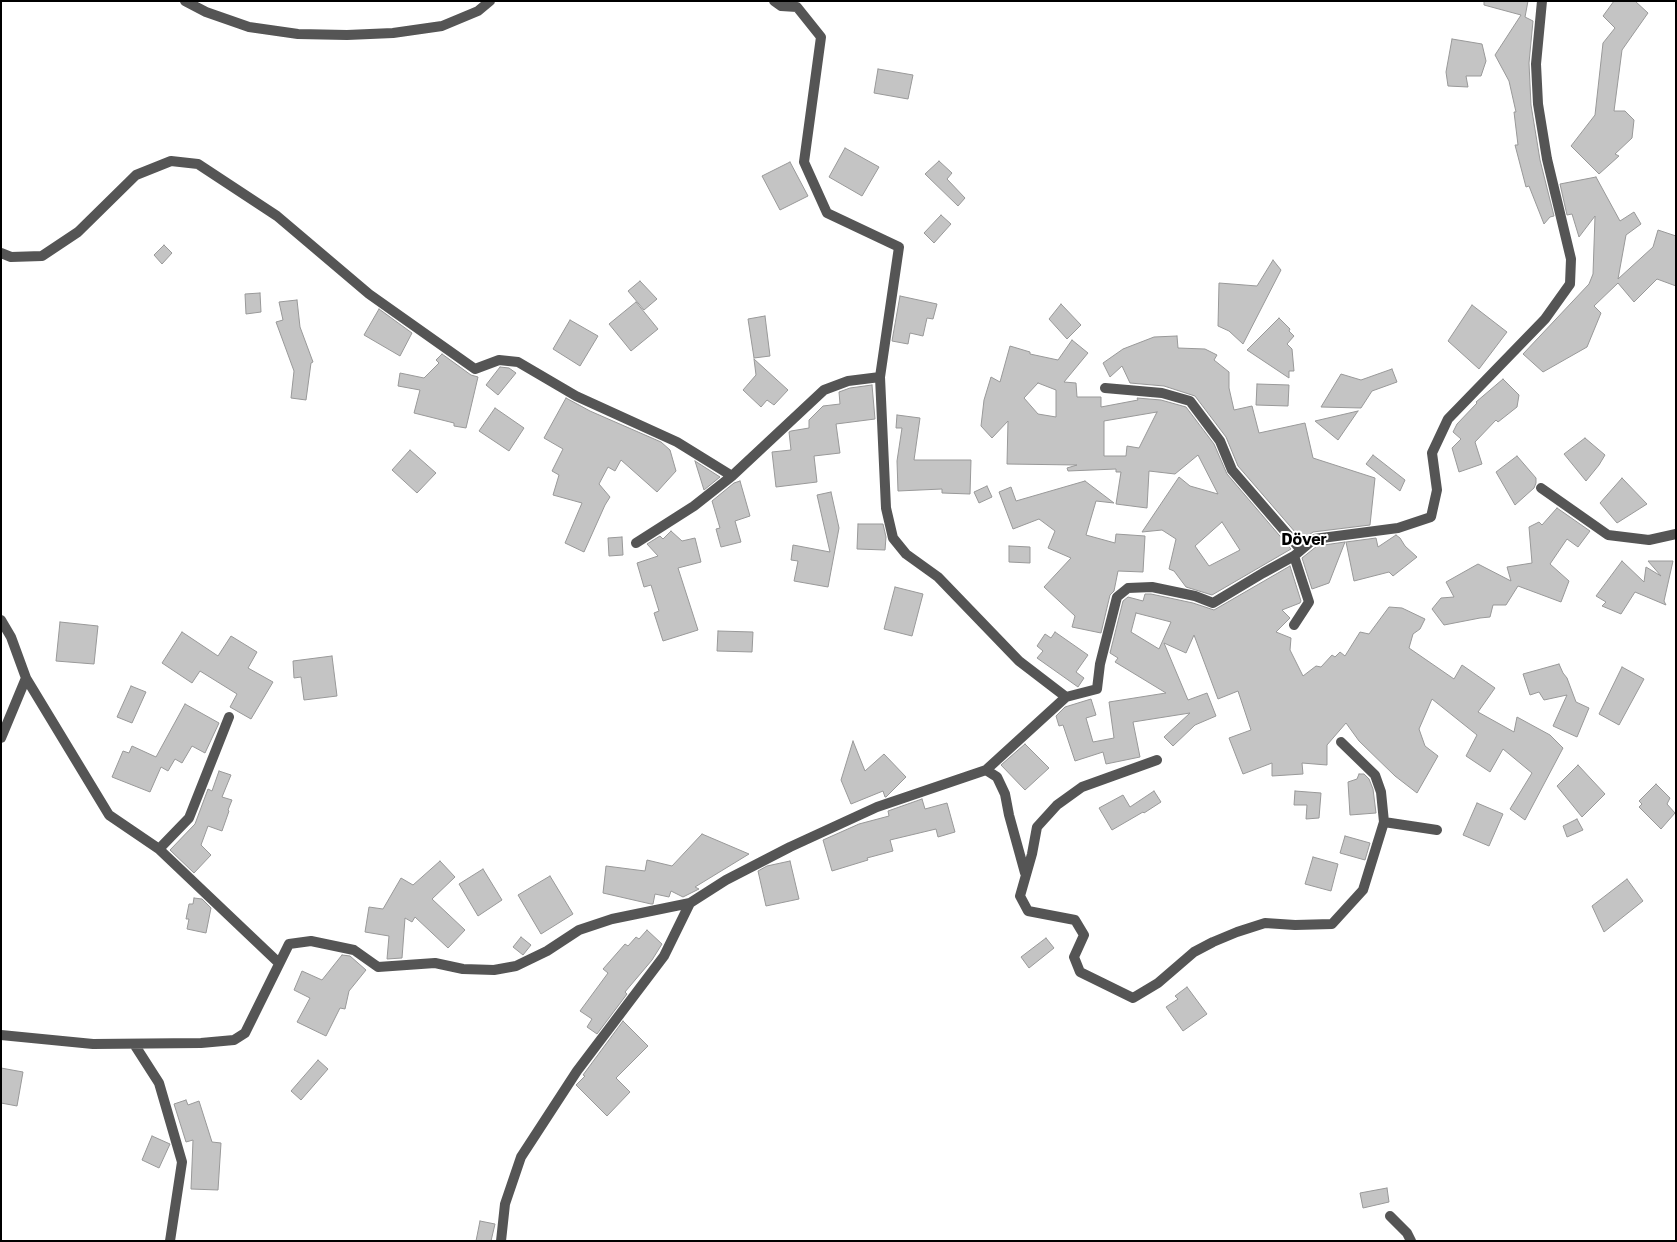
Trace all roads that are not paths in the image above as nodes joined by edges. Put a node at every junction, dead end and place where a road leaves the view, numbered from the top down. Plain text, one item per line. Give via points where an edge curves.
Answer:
1 (185, 1) edge
2 (490, 1) edge
3 (774, 1) edge
4 (1542, 1) edge
5 (1, 252) edge
6 (880, 377) junction
7 (1105, 388) dead end
8 (732, 476) junction
9 (1541, 488) dead end
10 (1676, 534) edge
11 (636, 543) dead end
12 (1298, 553) junction
13 (1, 620) edge
14 (1294, 624) dead end
15 (26, 678) junction
16 (1066, 697) junction
17 (229, 716) dead end
18 (1, 738) edge
19 (1341, 742) dead end
20 (1157, 760) dead end
21 (986, 770) junction
22 (1384, 822) junction
23 (1437, 830) dead end
24 (159, 849) junction
25 (1026, 874) junction
26 (690, 903) junction
27 (279, 963) junction
28 (1, 1035) edge
29 (134, 1044) junction
30 (1390, 1216) dead end
31 (170, 1241) edge
32 (501, 1241) edge
33 (1411, 1241) edge

1 - 2 street via 249,27 298,34 347,35 442,26 478,11
3 - 6 street via 781,6 797,7 821,37 804,162 827,213 899,247
4 - 12 street via 1536,64 1538,104 1571,259 1570,284 1545,319 1448,419 1432,453 1437,490 1431,518 1398,528 1314,539
5 - 8 street via 11,257 42,256 78,232 136,175 170,161 198,164 277,216 369,294 476,369 499,360 518,362 576,396 677,442
6 - 8 street via 848,380 824,390
6 - 16 street via 886,508 893,538 906,554 938,577 1019,660
7 - 12 street via 1162,393 1190,401 1220,441 1232,470
8 - 11 street via 694,506
9 - 10 street via 1608,536 1649,540
12 - 14 street via 1309,602
12 - 16 street via 1213,603 1152,587 1128,588 1117,597 1096,689
13 - 15 street
15 - 18 street
15 - 24 street via 109,815
16 - 21 street
17 - 24 street via 190,818
19 - 22 street via 1375,775 1381,792
20 - 25 street via 1082,787 1058,806 1037,827
21 - 25 street via 997,777 1005,794
21 - 26 street via 877,806 726,880
22 - 23 street
22 - 25 street via 1363,890 1332,924 1264,923 1237,932 1194,952 1158,983 1133,998 1080,972 1074,957 1084,936 1075,920 1028,911 1020,896
24 - 27 street
26 - 27 street via 612,918 579,930 516,966 494,970 463,969 435,963 378,966 354,950 311,941 290,944
26 - 32 street via 664,956 577,1071 521,1157 505,1204
27 - 29 street via 245,1033 234,1040 201,1044
28 - 29 street via 93,1044
29 - 31 street via 159,1083 182,1162
30 - 33 street

